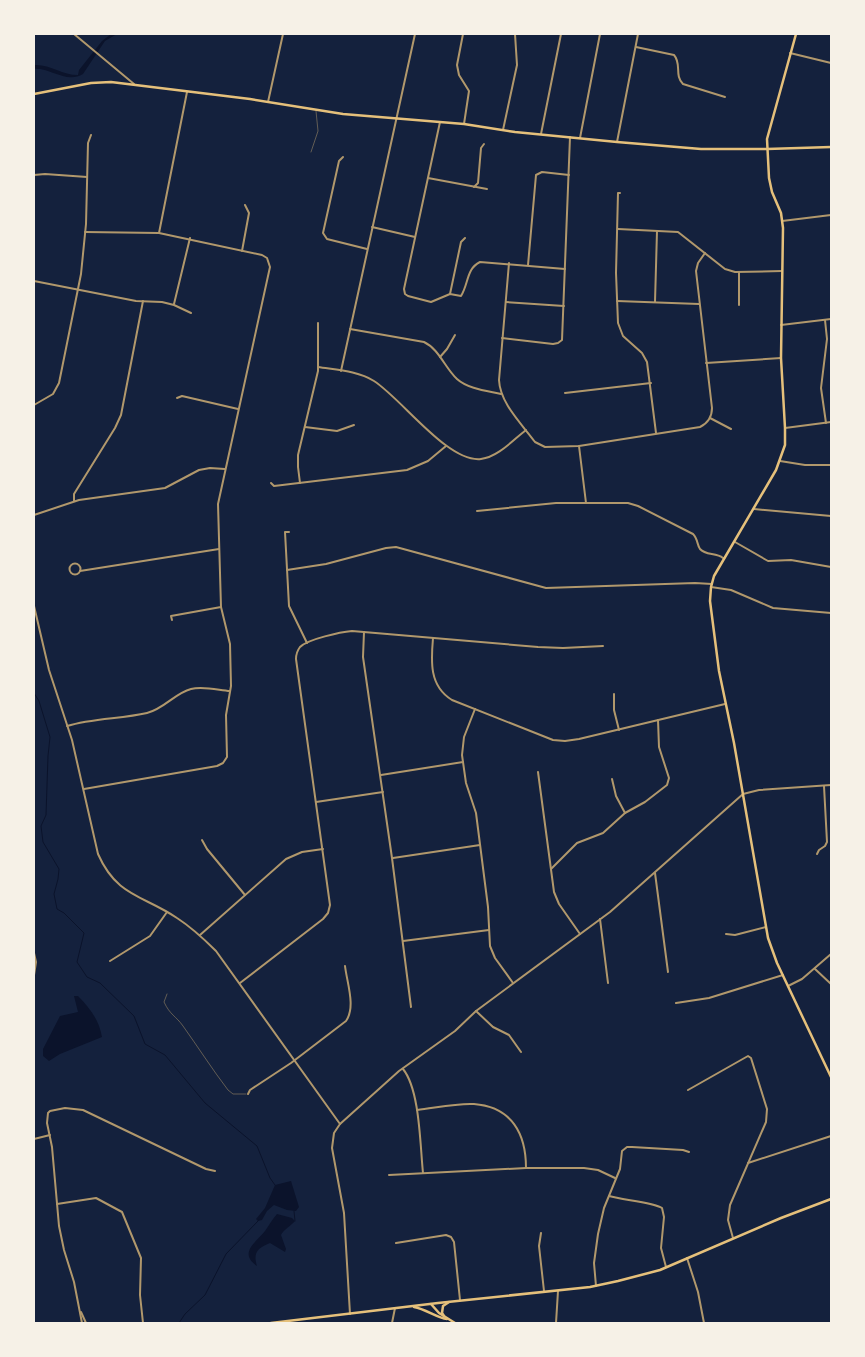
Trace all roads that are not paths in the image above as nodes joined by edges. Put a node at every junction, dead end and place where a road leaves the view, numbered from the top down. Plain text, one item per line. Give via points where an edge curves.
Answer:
1 (74, 34) edge
2 (283, 34) edge
3 (415, 34) edge
4 (463, 34) edge
5 (515, 34) edge
6 (560, 34) edge
7 (600, 34) edge
8 (638, 34) edge
9 (796, 34) edge
10 (636, 47) junction
11 (790, 53) junction
12 (831, 63) edge
13 (134, 84) junction
14 (187, 92) junction
15 (34, 94) edge
16 (726, 97) dead end
17 (268, 102) junction
18 (316, 111) junction
19 (396, 118) junction
20 (440, 122) junction
21 (464, 124) junction
22 (503, 130) junction
23 (541, 134) junction
24 (91, 136) dead end
25 (570, 137) junction
26 (580, 138) junction
27 (617, 142) junction
28 (484, 144) dead end
29 (831, 147) edge
30 (767, 150) junction
31 (311, 152) dead end
32 (343, 157) dead end
33 (34, 175) edge
34 (569, 175) junction
35 (87, 177) junction
36 (428, 178) junction
37 (474, 187) junction
38 (487, 189) dead end
39 (620, 193) dead end
40 (246, 205) dead end
41 (831, 215) edge
42 (782, 221) junction
43 (372, 227) junction
44 (618, 230) junction
45 (657, 231) junction
46 (85, 232) junction
47 (159, 233) junction
48 (415, 237) junction
49 (190, 238) junction
50 (465, 238) dead end
51 (367, 249) junction
52 (242, 251) junction
53 (705, 254) junction
54 (509, 263) junction
55 (528, 265) junction
56 (565, 268) junction
57 (782, 271) junction
58 (739, 272) junction
59 (34, 281) edge
60 (78, 290) junction
61 (450, 294) junction
62 (143, 301) junction
63 (617, 301) junction
64 (506, 302) junction
65 (655, 302) junction
66 (699, 304) junction
67 (174, 305) junction
68 (740, 305) dead end
69 (564, 306) junction
70 (191, 312) dead end
71 (831, 319) edge
72 (825, 320) junction
73 (318, 323) dead end
74 (782, 325) junction
75 (350, 329) junction
76 (455, 334) dead end
77 (502, 338) junction
78 (440, 357) junction
79 (781, 358) junction
80 (706, 363) junction
81 (318, 367) junction
82 (341, 371) junction
83 (650, 383) junction
84 (566, 393) dead end
85 (501, 394) junction
86 (177, 398) dead end
87 (34, 404) edge
88 (238, 409) junction
89 (710, 418) junction
90 (831, 422) edge
91 (826, 423) junction
92 (354, 425) dead end
93 (305, 427) junction
94 (785, 428) junction
95 (731, 429) dead end
96 (526, 430) junction
97 (656, 433) junction
98 (446, 446) junction
99 (579, 446) junction
100 (780, 461) junction
101 (831, 465) edge
102 (225, 469) junction
103 (271, 483) dead end
104 (300, 483) junction
105 (74, 501) junction
106 (586, 503) junction
107 (753, 508) junction
108 (477, 511) dead end
109 (34, 515) edge
110 (831, 516) edge
111 (289, 532) dead end
112 (734, 541) junction
113 (219, 548) junction
114 (724, 558) junction
115 (831, 567) edge
116 (287, 570) junction
117 (80, 571) junction
118 (711, 585) junction
119 (34, 606) edge
120 (221, 608) junction
121 (831, 613) edge
122 (172, 620) dead end
123 (364, 632) junction
124 (433, 638) junction
125 (307, 643) junction
126 (603, 646) dead end
127 (230, 691) junction
128 (614, 694) dead end
129 (725, 704) junction
130 (475, 709) junction
131 (658, 720) junction
132 (67, 726) junction
133 (619, 730) junction
134 (463, 762) junction
135 (538, 772) dead end
136 (380, 775) junction
137 (612, 778) dead end
138 (831, 785) edge
139 (824, 786) junction
140 (84, 789) junction
141 (383, 792) junction
142 (743, 794) junction
143 (316, 802) junction
144 (625, 813) junction
145 (202, 840) dead end
146 (480, 845) junction
147 (323, 849) junction
148 (817, 854) dead end
149 (392, 858) junction
150 (550, 869) junction
151 (655, 872) junction
152 (245, 895) junction
153 (167, 912) junction
154 (600, 919) junction
155 (766, 927) junction
156 (488, 930) junction
157 (580, 934) junction
158 (726, 934) dead end
159 (200, 935) junction
160 (403, 941) junction
161 (34, 953) edge
162 (831, 954) edge
163 (110, 961) dead end
164 (345, 966) dead end
165 (815, 969) junction
166 (668, 972) dead end
167 (34, 975) edge
168 (783, 975) junction
169 (240, 983) junction
170 (513, 983) junction
171 (608, 983) dead end
172 (831, 984) edge
173 (788, 986) junction
174 (167, 994) dead end
175 (676, 1003) dead end
176 (411, 1006) dead end
177 (476, 1011) junction
178 (521, 1052) dead end
179 (294, 1060) junction
180 (403, 1068) junction
181 (831, 1077) edge
182 (688, 1090) dead end
183 (248, 1094) joint
184 (417, 1110) junction
185 (340, 1124) junction
186 (50, 1135) junction
187 (831, 1136) edge
188 (34, 1139) edge
189 (689, 1152) dead end
190 (748, 1162) junction
191 (526, 1168) junction
192 (215, 1171) dead end
193 (423, 1173) junction
194 (389, 1175) dead end
195 (615, 1178) junction
196 (609, 1196) junction
197 (831, 1199) edge
198 (56, 1204) junction
199 (540, 1233) dead end
200 (733, 1238) junction
201 (396, 1243) dead end
202 (687, 1258) junction
203 (666, 1267) junction
204 (596, 1286) junction
205 (558, 1290) junction
206 (544, 1291) junction
207 (460, 1300) junction
208 (450, 1301) junction
209 (431, 1304) junction
210 (411, 1306) junction
211 (79, 1307) junction
212 (395, 1308) junction
213 (350, 1314) junction
214 (444, 1316) junction
215 (447, 1319) junction
216 (284, 1322) edge
217 (82, 1323) edge
218 (86, 1323) edge
219 (144, 1323) edge
220 (271, 1323) edge
221 (392, 1323) edge
222 (455, 1323) edge
223 (556, 1323) edge
224 (704, 1323) edge

1 - 13 street
2 - 17 street
3 - 19 street
4 - 21 street via 457,65 469,92
5 - 22 street via 517,65
6 - 23 street
7 - 26 street
8 - 10 street
9 - 11 main road
10 - 16 street via 674,55 683,84
10 - 27 street
11 - 12 street
11 - 30 main road via 768,134
13 - 14 main road
13 - 15 main road via 92,82
14 - 17 main road
14 - 47 street
17 - 18 main road
18 - 19 main road
18 - 31 lane via 318,130
19 - 20 main road
19 - 43 street
20 - 21 main road
20 - 36 street
21 - 22 main road
22 - 23 main road
23 - 25 main road
24 - 35 street
25 - 26 main road
25 - 34 street
26 - 27 main road
27 - 30 main road
28 - 37 street via 478,183
29 - 30 main road
30 - 42 main road via 770,185
32 - 51 street via 339,161 324,236
33 - 35 street
34 - 55 street via 542,172 535,177
34 - 56 street
35 - 46 street
36 - 37 street
36 - 48 street
37 - 38 street
39 - 44 street
40 - 52 street via 249,217
41 - 42 street
42 - 57 main road
43 - 48 street
43 - 51 street
44 - 45 street
44 - 63 street
45 - 53 street via 682,234
45 - 65 street
46 - 47 street
46 - 60 street
47 - 49 street
48 - 61 street via 405,294 431,302
49 - 52 street
49 - 67 street
50 - 61 street
51 - 75 street
52 - 88 street via 265,256 270,267
53 - 58 street via 725,269
53 - 66 street via 696,271
54 - 55 street
54 - 61 street via 480,262 469,271 466,289 461,296
54 - 64 street
55 - 56 street
56 - 69 street
57 - 58 street
57 - 74 main road
58 - 68 street
59 - 60 street
60 - 62 street
60 - 87 street via 58,387 53,394
62 - 67 street
62 - 105 street via 121,415 74,494
63 - 65 street
63 - 83 street via 620,332 645,357
64 - 69 street
64 - 77 street
65 - 66 street
66 - 80 street
67 - 70 street
69 - 77 street via 562,337 558,343
71 - 72 street
72 - 74 street
72 - 91 street via 827,339 821,388
73 - 81 street
74 - 79 main road
75 - 78 street via 424,342
75 - 82 street
76 - 78 street
77 - 85 street
78 - 85 street via 459,381
79 - 80 street
79 - 94 main road
80 - 89 street via 712,408
81 - 82 street
81 - 93 street
82 - 98 street via 376,382
83 - 84 street
83 - 97 street
85 - 96 street
86 - 88 street via 182,396
88 - 102 street
89 - 95 street
89 - 97 street via 700,426
90 - 91 street
91 - 94 street
92 - 93 street via 337,431
93 - 104 street via 298,461
94 - 100 main road via 785,445
96 - 98 street via 487,458 465,457
96 - 99 street via 535,442 545,447
97 - 99 street
98 - 104 street via 428,462 407,470
99 - 106 street
100 - 101 street
100 - 107 main road
102 - 105 street via 199,470 165,488
102 - 113 street via 218,504
103 - 104 street via 274,486
105 - 109 street
106 - 108 street
106 - 114 street via 638,506 693,534 703,552
107 - 110 street
107 - 112 main road
111 - 116 street via 285,532
112 - 114 main road
112 - 115 street via 768,561 791,560
113 - 117 street
113 - 120 street
114 - 118 main road
116 - 118 street via 396,547 546,588 695,582
116 - 125 street via 289,606
117 - 117 street via 74,574 70,568 77,564
118 - 121 street via 773,608
118 - 129 main road via 710,600
119 - 132 street
120 - 122 street via 171,616
120 - 127 street via 230,644
123 - 124 street
123 - 125 street via 345,631
123 - 136 street via 363,657
124 - 126 street via 545,648
124 - 130 street via 432,666 437,684 448,697
125 - 143 street via 298,649 296,659
127 - 132 street via 194,688 148,713
127 - 140 street via 226,715 228,753 220,765
128 - 133 street
129 - 131 street
129 - 142 main road
130 - 133 street via 559,741
130 - 134 street via 462,743
131 - 133 street
131 - 144 street via 659,747 668,783
132 - 140 street
134 - 136 street
134 - 146 street via 476,813
135 - 150 street
136 - 141 street
137 - 144 street via 616,796
138 - 139 street
139 - 142 street
139 - 148 street via 827,842
140 - 153 street via 98,854 106,870 130,893
141 - 143 street
141 - 149 street
142 - 151 street
142 - 155 main road
143 - 147 street
144 - 150 street via 603,833 577,843
145 - 152 street
146 - 149 street
146 - 156 street
147 - 152 street via 291,856
147 - 169 street via 330,900 325,917
149 - 160 street
150 - 157 street via 556,898
151 - 154 street
151 - 166 street
152 - 159 street
153 - 159 street
153 - 163 street via 150,936
154 - 157 street
154 - 171 street
155 - 158 street via 735,935
155 - 168 main road
156 - 160 street
156 - 170 street via 495,958
157 - 170 street
159 - 169 street
160 - 176 street
161 - 167 street
162 - 165 street
164 - 179 street via 351,1006 349,1018
165 - 172 street
165 - 173 street
168 - 173 main road
168 - 175 street via 710,998
169 - 179 street
170 - 177 street
173 - 181 main road
174 - 183 lane via 164,999 168,1012 181,1023 228,1090 233,1094
177 - 178 street via 493,1027 509,1035
177 - 180 street via 455,1031
179 - 183 street
179 - 185 street
180 - 184 street via 412,1082
180 - 185 street
182 - 190 street via 746,1056 750,1057 768,1113
184 - 191 street via 473,1104 499,1111 510,1119 522,1136
184 - 193 street
185 - 213 street via 334,1133 332,1148 342,1200
186 - 188 street
186 - 192 street via 47,1117 50,1111 79,1109
186 - 198 street
187 - 190 street
189 - 195 street via 627,1147 622,1151 620,1169
190 - 200 street via 729,1210
191 - 193 street
191 - 195 street via 591,1169
193 - 194 street
195 - 196 street
196 - 203 street via 656,1204 662,1208 661,1248
196 - 204 street via 600,1222
197 - 200 main road
198 - 211 street
198 - 219 street via 96,1198 122,1212 141,1258 140,1295
199 - 206 street
200 - 202 main road
201 - 207 street via 446,1235 451,1237
202 - 203 main road
202 - 224 street
203 - 204 main road via 636,1278
204 - 205 main road
205 - 206 main road
205 - 223 street
206 - 207 main road
207 - 208 main road
208 - 209 main road
208 - 214 main road via 443,1306
209 - 210 main road
209 - 214 main road
210 - 212 main road
210 - 215 main road
211 - 217 street
211 - 218 street
212 - 213 main road
212 - 221 street
213 - 216 main road
214 - 215 main road
215 - 222 main road
216 - 220 main road

